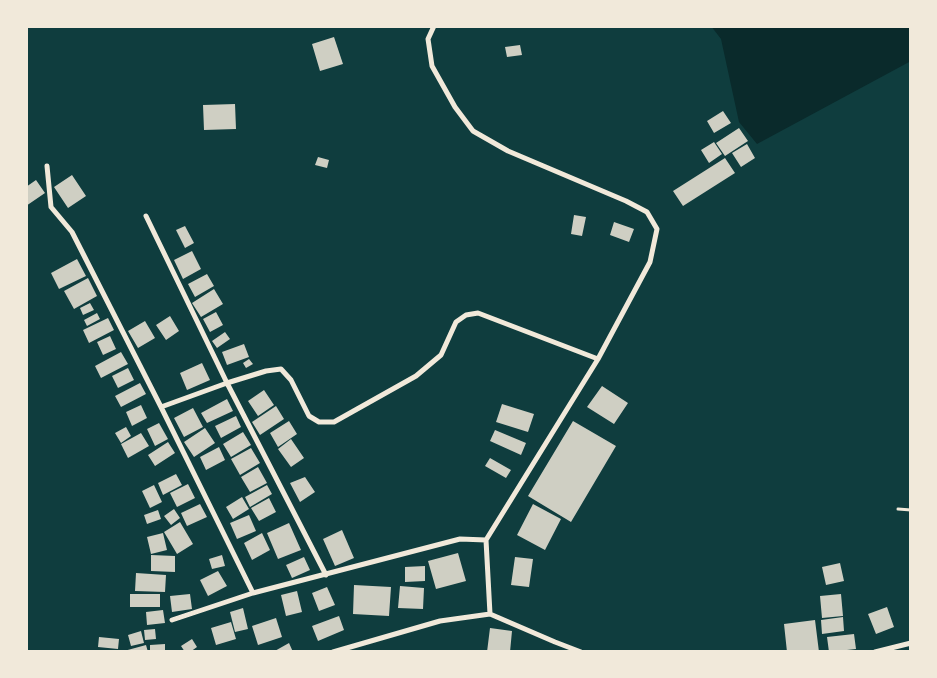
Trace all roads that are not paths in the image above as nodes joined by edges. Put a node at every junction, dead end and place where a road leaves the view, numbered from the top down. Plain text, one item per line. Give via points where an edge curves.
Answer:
1 (434, 26) edge
2 (47, 166) dead end
3 (146, 216) dead end
4 (598, 359) junction
5 (227, 383) junction
6 (161, 407) junction
7 (486, 540) junction
8 (326, 575) junction
9 (253, 593) junction
10 (490, 614) junction
11 (172, 620) dead end
12 (911, 643) edge
13 (333, 652) edge
14 (581, 652) edge
15 (875, 652) edge

1 - 4 street via 428,39 432,66 473,131 508,151 647,212 658,229 650,262
2 - 6 street via 51,207 72,232
3 - 5 street
4 - 5 street via 478,313 456,322 440,355 416,376 334,422 319,422 309,416 291,380 281,369
4 - 7 street
5 - 6 street
5 - 8 street
6 - 9 street
7 - 8 street via 460,539
7 - 10 street
8 - 9 street
9 - 11 street
10 - 13 street via 440,621
10 - 14 street
12 - 15 street

